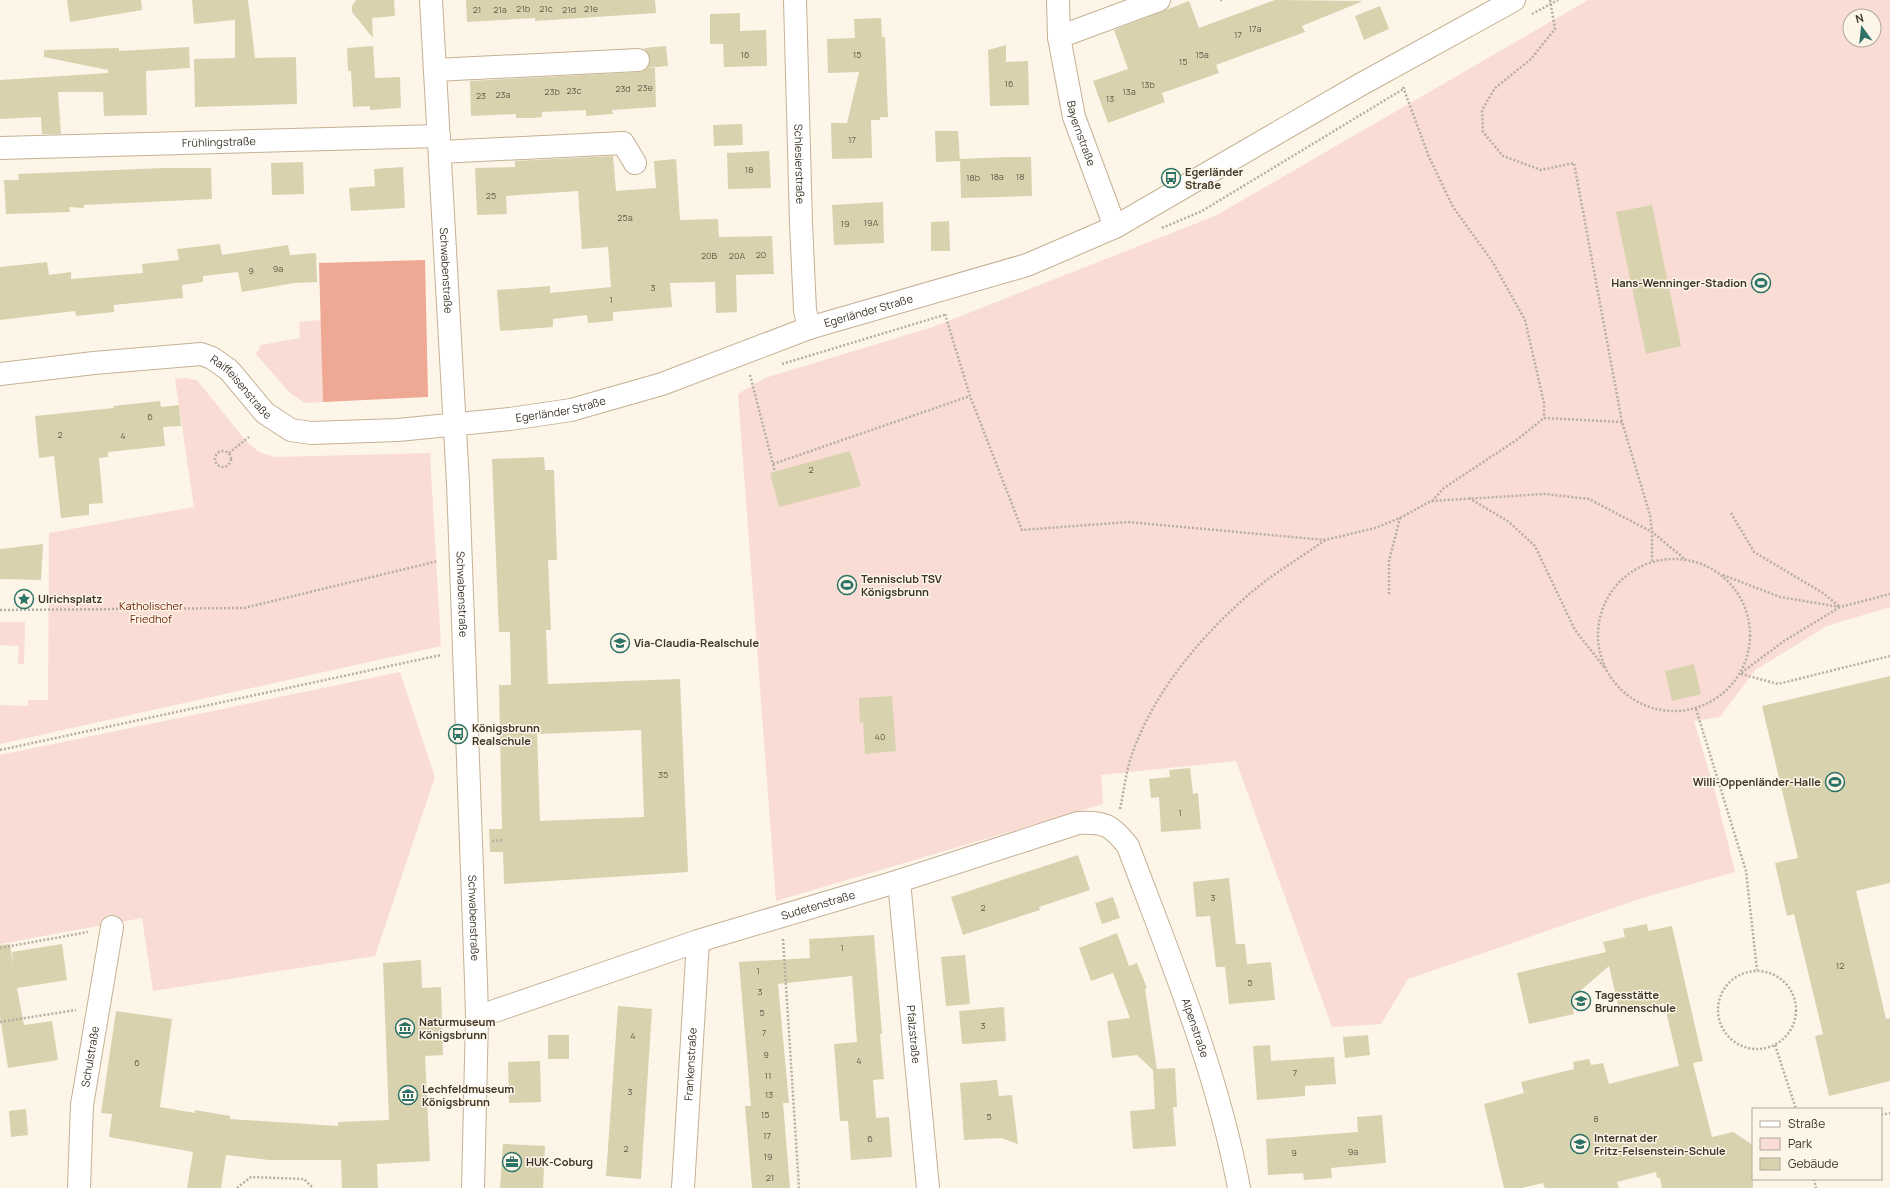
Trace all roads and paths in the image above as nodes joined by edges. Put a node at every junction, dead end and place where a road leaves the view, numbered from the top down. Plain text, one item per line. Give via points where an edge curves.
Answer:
1 (431, 0) edge
2 (795, 0) edge
3 (1058, 0) edge
4 (1159, 0) edge
5 (1514, 0) edge
6 (1550, 0) edge
7 (1059, 37) junction
8 (638, 60) dead end
9 (435, 70) junction
10 (1404, 89) dead end
11 (439, 144) junction
12 (0, 148) edge
13 (635, 163) dead end
14 (1115, 227) junction
15 (945, 314) dead end
16 (810, 328) junction
17 (0, 374) edge
18 (750, 374) dead end
19 (970, 396) junction
20 (1544, 418) junction
21 (1622, 422) junction
22 (454, 425) junction
23 (249, 436) dead end
24 (229, 453) junction
25 (773, 464) junction
26 (776, 472) dead end
27 (1469, 498) junction
28 (1432, 501) junction
29 (1731, 513) dead end
30 (1400, 518) junction
31 (1652, 532) junction
32 (1324, 540) junction
33 (442, 560) dead end
34 (1686, 560) junction
35 (1652, 562) junction
36 (1721, 574) junction
37 (1389, 594) dead end
38 (1890, 594) edge
39 (1840, 607) junction
40 (0, 610) edge
41 (464, 650) junction
42 (1890, 656) edge
43 (1604, 668) junction
44 (1741, 674) junction
45 (1696, 709) junction
46 (0, 750) edge
47 (1116, 831) junction
48 (503, 840) dead end
49 (489, 841) dead end
50 (1138, 871) joint
51 (899, 881) junction
52 (781, 916) junction
53 (112, 928) joint
54 (698, 941) junction
55 (0, 948) edge
56 (1757, 970) junction
57 (98, 1007) junction
58 (477, 1017) junction
59 (0, 1022) edge
60 (1775, 1045) junction
61 (1796, 1108) edge
62 (79, 1188) edge
63 (237, 1188) edge
64 (313, 1188) edge
65 (473, 1188) edge
66 (683, 1188) edge
67 (799, 1188) edge
68 (928, 1188) edge
69 (1239, 1188) edge

1 - 9 street, Schwabenstraße
2 - 16 street, Schlesierstraße via 801,239 805,310
3 - 7 street, Bayernstraße
4 - 7 street
5 - 14 street, Egerländer Straße via 1358,86
6 - 21 path via 1555,29 1531,59 1495,88 1482,110 1483,132 1503,156 1541,170 1574,163
7 - 14 street, Bayernstraße via 1074,117
8 - 9 street
9 - 11 street, Schwabenstraße
10 - 20 path via 1429,157 1453,207 1492,261 1524,320 1544,404
11 - 12 street, Frühlingstraße
11 - 13 street, Frühlingstraße via 623,143
11 - 22 street, Schwabenstraße
14 - 16 street, Egerländer Straße via 1028,265
15 - 19 path
16 - 22 street, Egerländer Straße via 662,384 571,410
17 - 22 street, Raiffeisenstraße via 201,354 229,370 265,414 291,430 312,433 358,432
18 - 25 path
19 - 25 path
19 - 32 path via 1022,530 1128,522
20 - 21 path
20 - 28 path via 1518,439 1444,488
21 - 31 path via 1650,515
22 - 41 street, Schwabenstraße
23 - 24 path
24 - 24 path via 220,451 216,455 215,460 219,466 229,465
25 - 26 path
27 - 28 path
27 - 31 path via 1545,494 1588,499
27 - 43 path via 1509,522 1534,546 1575,630
28 - 30 path
29 - 39 path via 1754,552 1823,593
30 - 32 path via 1375,528
30 - 37 path via 1389,562
31 - 34 path
31 - 35 path
32 - 47 path via 1246,596 1194,649 1142,729 1128,767
33 - 40 path via 244,608
34 - 35 path
34 - 36 path via 1704,565
35 - 43 path via 1629,574 1610,592 1600,616 1598,642
36 - 39 path via 1780,597
36 - 44 path via 1737,590 1747,610 1751,631 1750,646
38 - 39 path
39 - 44 path via 1784,641
41 - 46 path
41 - 58 street, Schwabenstraße
42 - 44 path via 1778,684
43 - 45 path via 1616,686 1633,700 1653,709 1675,712
44 - 45 path via 1714,701
45 - 56 path via 1746,871
47 - 50 street, Sudetenstraße via 1128,846
47 - 51 street, Sudetenstraße via 1097,822 1078,823
48 - 49 path
50 - 69 street, Alpenstraße via 1183,990 1228,1135
51 - 52 street, Sudetenstraße
51 - 68 street, Pfalzstraße
52 - 54 street, Sudetenstraße
52 - 67 path
53 - 55 path
53 - 57 street, Schulstraße
54 - 58 street, Sudetenstraße
54 - 66 street, Frankenstraße
56 - 60 path via 1770,972 1782,979 1791,988 1796,1001 1797,1014 1793,1027 1786,1038
56 - 60 path via 1744,972 1724,988 1719,1000 1718,1013 1721,1025 1737,1044 1762,1049
57 - 59 path
57 - 62 street, Schulstraße via 82,1105
58 - 65 street, Schwabenstraße
60 - 61 path
63 - 64 path via 251,1177 304,1179

